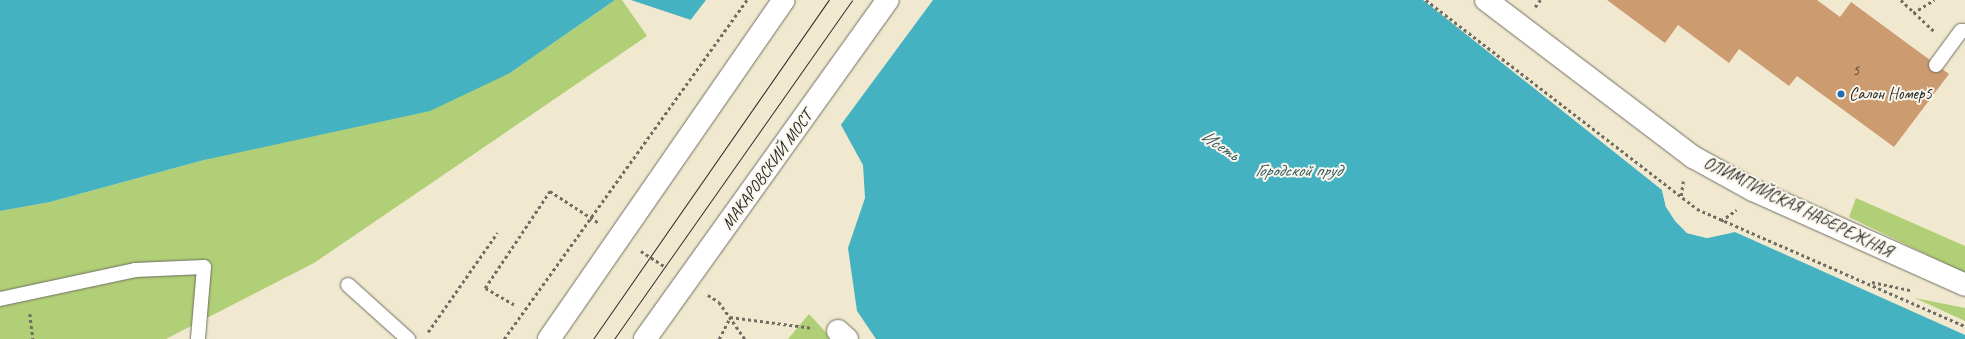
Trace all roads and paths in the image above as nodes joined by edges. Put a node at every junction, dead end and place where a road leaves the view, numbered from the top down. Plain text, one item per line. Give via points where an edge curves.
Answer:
1 (747, 0) edge
2 (784, 0) edge
3 (888, 0) edge
4 (1486, 0) edge
5 (1901, 0) edge
6 (1934, 0) edge
7 (1912, 13) junction
8 (1965, 31) edge
9 (1935, 32) dead end
10 (1936, 65) dead end
11 (497, 233) dead end
12 (514, 241) dead end
13 (348, 285) dead end
14 (1965, 285) edge
15 (0, 299) edge
16 (514, 305) dead end
17 (842, 335) edge
18 (198, 339) edge
19 (408, 339) edge
20 (423, 339) edge
21 (504, 339) edge
22 (549, 339) edge
23 (645, 339) edge
24 (719, 339) edge

1 - 21 path, bridge
2 - 22 main road, bridge
3 - 23 main road, МАКАРОВСКИЙ МОСТ, bridge
4 - 14 main road, ОЛИМПИЙСКАЯ НАБЕРЕЖНАЯ via 1693,157 1753,190
5 - 7 path
6 - 7 path
7 - 9 path
8 - 10 lane via 1961,31
11 - 20 path
12 - 16 path via 486,288
13 - 19 lane
15 - 18 lane via 135,270 204,267
17 - 24 path via 730,317

